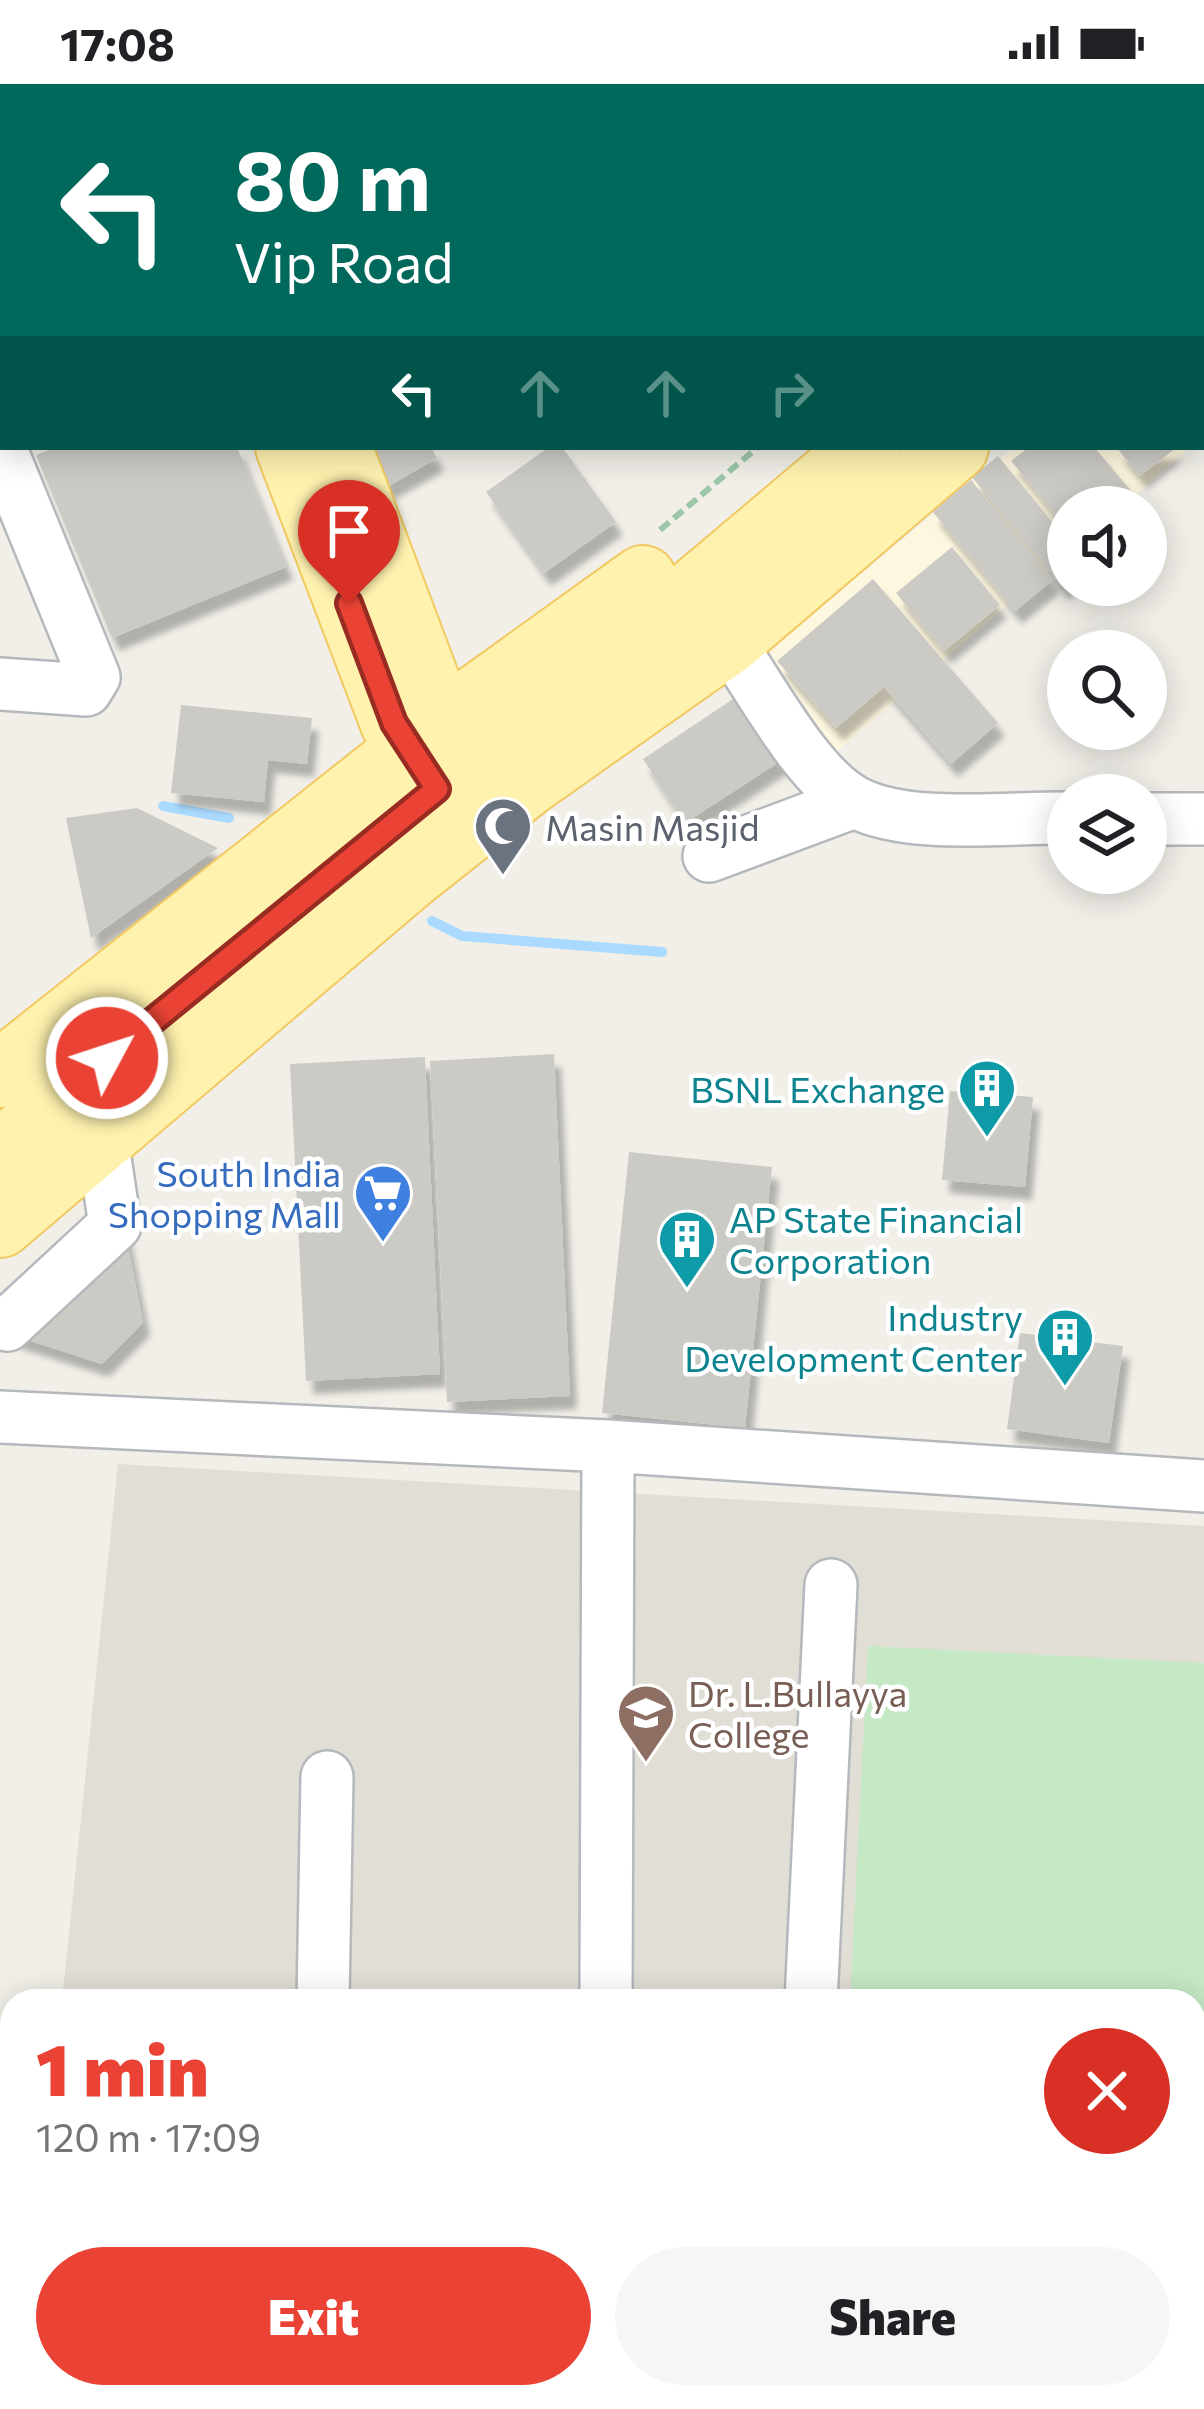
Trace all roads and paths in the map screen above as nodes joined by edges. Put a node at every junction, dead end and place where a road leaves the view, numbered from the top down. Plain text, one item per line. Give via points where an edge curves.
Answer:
1 (2, 450) edge
2 (290, 450) edge
3 (339, 450) edge
4 (795, 450) edge
5 (862, 450) edge
6 (951, 450) edge
7 (728, 641) junction
8 (0, 684) edge
9 (454, 777) junction
10 (854, 802) junction
11 (1047, 818) edge
12 (1167, 818) edge
13 (1204, 819) edge
14 (709, 856) dead end
15 (0, 1074) edge
16 (102, 1139) junction
17 (0, 1156) edge
18 (0, 1224) edge
19 (0, 1323) edge
20 (0, 1417) edge
21 (608, 1446) junction
22 (1204, 1486) edge
23 (831, 1585) dead end
24 (327, 1778) dead end
25 (323, 1989) edge
26 (606, 1989) edge
27 (812, 1989) edge

1 - 8 street via 94,676 86,690 68,692
2 - 9 main road via 394,723
3 - 9 main road
4 - 9 main road via 580,629
5 - 9 main road via 584,685
6 - 7 main road
7 - 9 main road
7 - 10 street via 822,776
9 - 15 main road
9 - 16 main road via 325,974 230,1055
9 - 17 main road via 107,1058
10 - 11 street via 899,817
10 - 14 street
12 - 13 street
16 - 18 main road
16 - 19 street via 116,1226 7,1325
20 - 21 street
21 - 22 street
21 - 26 street
23 - 27 street
24 - 25 street

